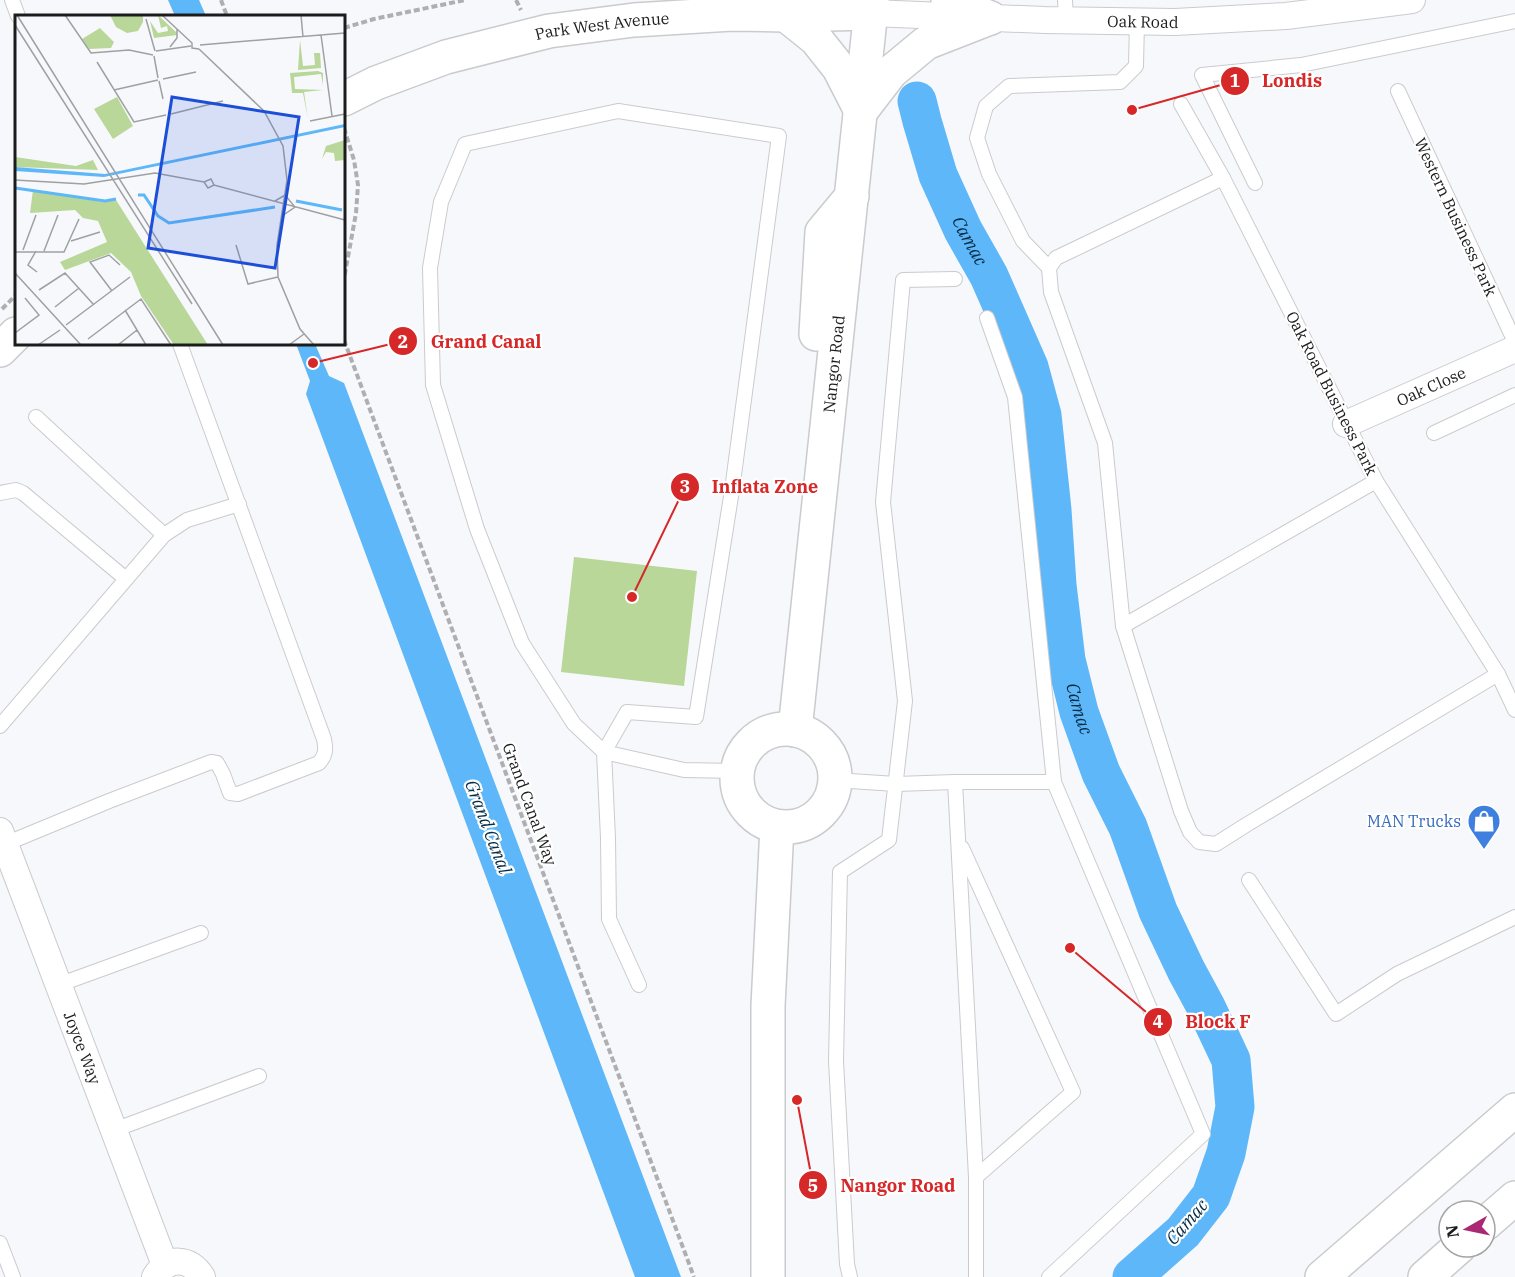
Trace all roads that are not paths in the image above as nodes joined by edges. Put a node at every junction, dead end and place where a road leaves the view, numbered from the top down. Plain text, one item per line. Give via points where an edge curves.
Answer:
1 (12, 0) edge
2 (948, 0) edge
3 (1412, 0) edge
4 (794, 7) edge
5 (872, 7) edge
6 (1065, 10) edge
7 (18, 15) edge
8 (990, 18) junction
9 (1137, 21) junction
10 (1515, 21) edge
11 (1398, 91) dead end
12 (345, 98) edge
13 (1181, 104) dead end
14 (861, 111) junction
15 (1223, 178) junction
16 (1256, 183) dead end
17 (1049, 268) junction
18 (956, 279) dead end
19 (987, 318) dead end
20 (15, 335) edge
21 (1515, 342) edge
22 (180, 345) edge
23 (1515, 349) edge
24 (0, 350) edge
25 (1515, 394) edge
26 (36, 417) dead end
27 (1346, 424) junction
28 (1434, 433) dead end
29 (1376, 481) junction
30 (0, 493) edge
31 (239, 504) junction
32 (164, 535) junction
33 (126, 579) junction
34 (1124, 627) junction
35 (1498, 674) junction
36 (1515, 710) edge
37 (0, 726) edge
38 (795, 730) junction
39 (604, 752) junction
40 (737, 771) junction
41 (835, 780) junction
42 (956, 782) junction
43 (1054, 783) junction
44 (896, 784) junction
45 (777, 827) junction
46 (3, 837) edge
47 (958, 839) junction
48 (1249, 880) dead end
49 (1515, 917) edge
50 (201, 933) dead end
51 (58, 985) junction
52 (639, 985) dead end
53 (259, 1076) dead end
54 (1515, 1110) edge
55 (114, 1130) junction
56 (976, 1177) junction
57 (1515, 1198) edge
58 (1497, 1214) edge
59 (0, 1243) edge
60 (1445, 1259) edge
61 (160, 1271) edge
62 (13, 1277) edge
63 (202, 1277) edge
64 (768, 1277) edge
65 (850, 1277) edge
66 (976, 1277) edge
67 (1049, 1277) edge
68 (1322, 1277) edge
69 (1425, 1277) edge

1 - 7 lane
2 - 8 main road
3 - 9 street, Oak Road via 1286,16
4 - 5 main road, Park West Avenue
4 - 12 main road, Park West Avenue via 549,31 446,57
4 - 14 main road via 839,68
5 - 8 street, Oak Road
5 - 14 main road
6 - 8 street, Oak Road
6 - 9 street, Oak Road
8 - 14 main road via 926,43 891,72
9 - 17 lane via 1136,66 1120,82 1009,86 986,106 978,138 989,174 1023,241
10 - 16 lane via 1301,65 1202,75
11 - 21 lane, Western Business Park
13 - 15 lane, Oak Road Business Park
14 - 38 main road, Nangor Road via 852,195 822,232 816,344 831,390
15 - 17 lane via 1056,258
15 - 27 lane, Oak Road Business Park
17 - 34 lane via 1051,292 1105,443
18 - 44 lane via 903,280 883,502 905,701
19 - 43 lane via 1015,397
20 - 24 main road
22 - 31 lane
23 - 27 street, Oak Close
25 - 28 lane
26 - 32 lane
27 - 29 lane, Oak Road Business Park
29 - 34 lane
29 - 35 lane, Oak Road Business Park
30 - 33 lane via 15,489 23,493
31 - 32 lane via 187,520
31 - 46 lane via 324,739 327,750 323,759 319,764 237,794 230,793 217,764 211,762
32 - 33 lane
33 - 37 lane
34 - 35 lane via 1181,811 1199,842 1216,844
35 - 36 lane, Oak Road Business Park
38 - 40 main road via 780,729 751,743
38 - 41 main road via 812,736 824,748
39 - 39 lane via 574,724 522,643 477,529 433,385 430,268 441,202 465,144 618,111 779,136 732,490 696,717 627,712
39 - 40 lane via 684,770
39 - 52 lane via 609,919
40 - 45 main road via 737,786 750,813
41 - 44 lane
41 - 45 main road via 823,811 794,827
42 - 43 lane
42 - 44 lane
42 - 47 lane
43 - 67 lane via 1203,1134
44 - 65 lane via 889,840 840,872 836,1061
45 - 64 main road via 768,1006
46 - 51 street, Joyce Way
47 - 56 lane
47 - 56 lane via 1073,1092
48 - 49 lane via 1336,1014 1397,974
50 - 51 lane
51 - 55 street, Joyce Way
53 - 55 lane
54 - 68 main road
55 - 61 street, Joyce Way
56 - 66 lane
57 - 58 main road
59 - 62 lane
60 - 69 main road
61 - 63 street via 173,1262 182,1262 197,1269

